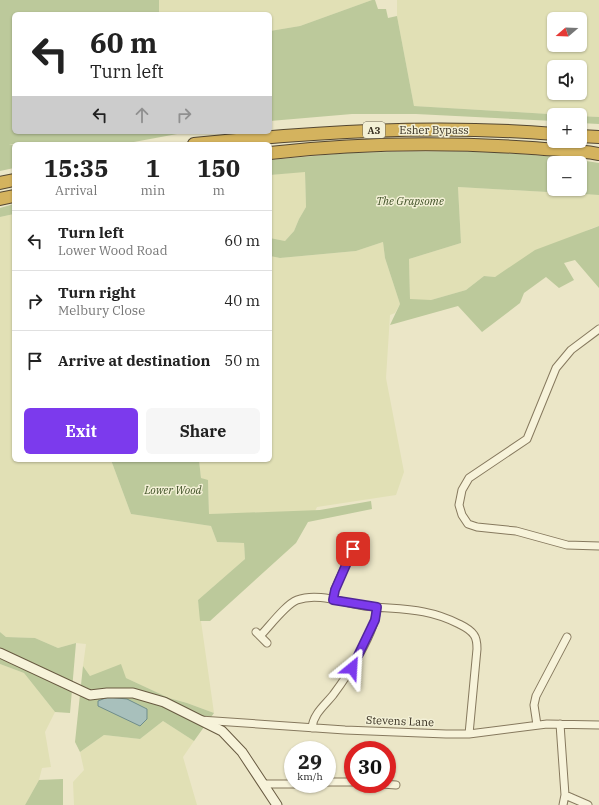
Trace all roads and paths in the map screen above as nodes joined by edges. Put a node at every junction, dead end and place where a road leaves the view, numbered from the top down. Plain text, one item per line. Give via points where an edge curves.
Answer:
1 (547, 134) edge
2 (587, 136) edge
3 (599, 137) edge
4 (214, 142) edge
5 (272, 153) edge
6 (599, 154) edge
7 (12, 181) edge
8 (0, 184) edge
9 (12, 196) edge
10 (0, 199) edge
11 (599, 329) edge
12 (345, 544) dead end
13 (599, 546) edge
14 (353, 549) junction
15 (361, 552) dead end
16 (333, 600) junction
17 (377, 607) junction
18 (567, 637) dead end
19 (267, 643) dead end
20 (0, 653) edge
21 (200, 720) junction
22 (226, 721) junction
23 (560, 724) junction
24 (537, 725) junction
25 (599, 725) edge
26 (312, 728) junction
27 (222, 731) junction
28 (469, 734) junction
29 (264, 784) junction
30 (284, 784) edge
31 (565, 795) junction
32 (277, 805) edge
33 (563, 805) edge
34 (588, 805) edge

1 - 4 highway, Esher Bypass / A3 via 483,130 374,130
2 - 3 highway
5 - 6 highway, Esher Bypass / A3 via 366,145 490,145
7 - 8 highway
9 - 10 highway
11 - 13 street via 571,350 556,368 527,439 469,478 462,490 459,505 468,524 477,527 516,531 567,545
12 - 14 street
14 - 15 street
14 - 16 street
16 - 17 street
16 - 19 street via 310,598 294,602 258,634
17 - 26 street via 375,620 352,668 316,715
17 - 28 street via 436,613 474,634 477,650
18 - 24 street via 536,696 534,705
20 - 21 street via 90,695 133,693 164,702
21 - 22 street, Stevens Lane
21 - 27 street
22 - 26 street, Stevens Lane
22 - 27 street
23 - 24 street, Stevens Lane
23 - 25 street, Stevens Lane
23 - 31 street
24 - 28 street, Stevens Lane
26 - 28 street, Stevens Lane
27 - 29 street via 242,752
29 - 30 street
29 - 32 street
31 - 33 street
31 - 34 street

